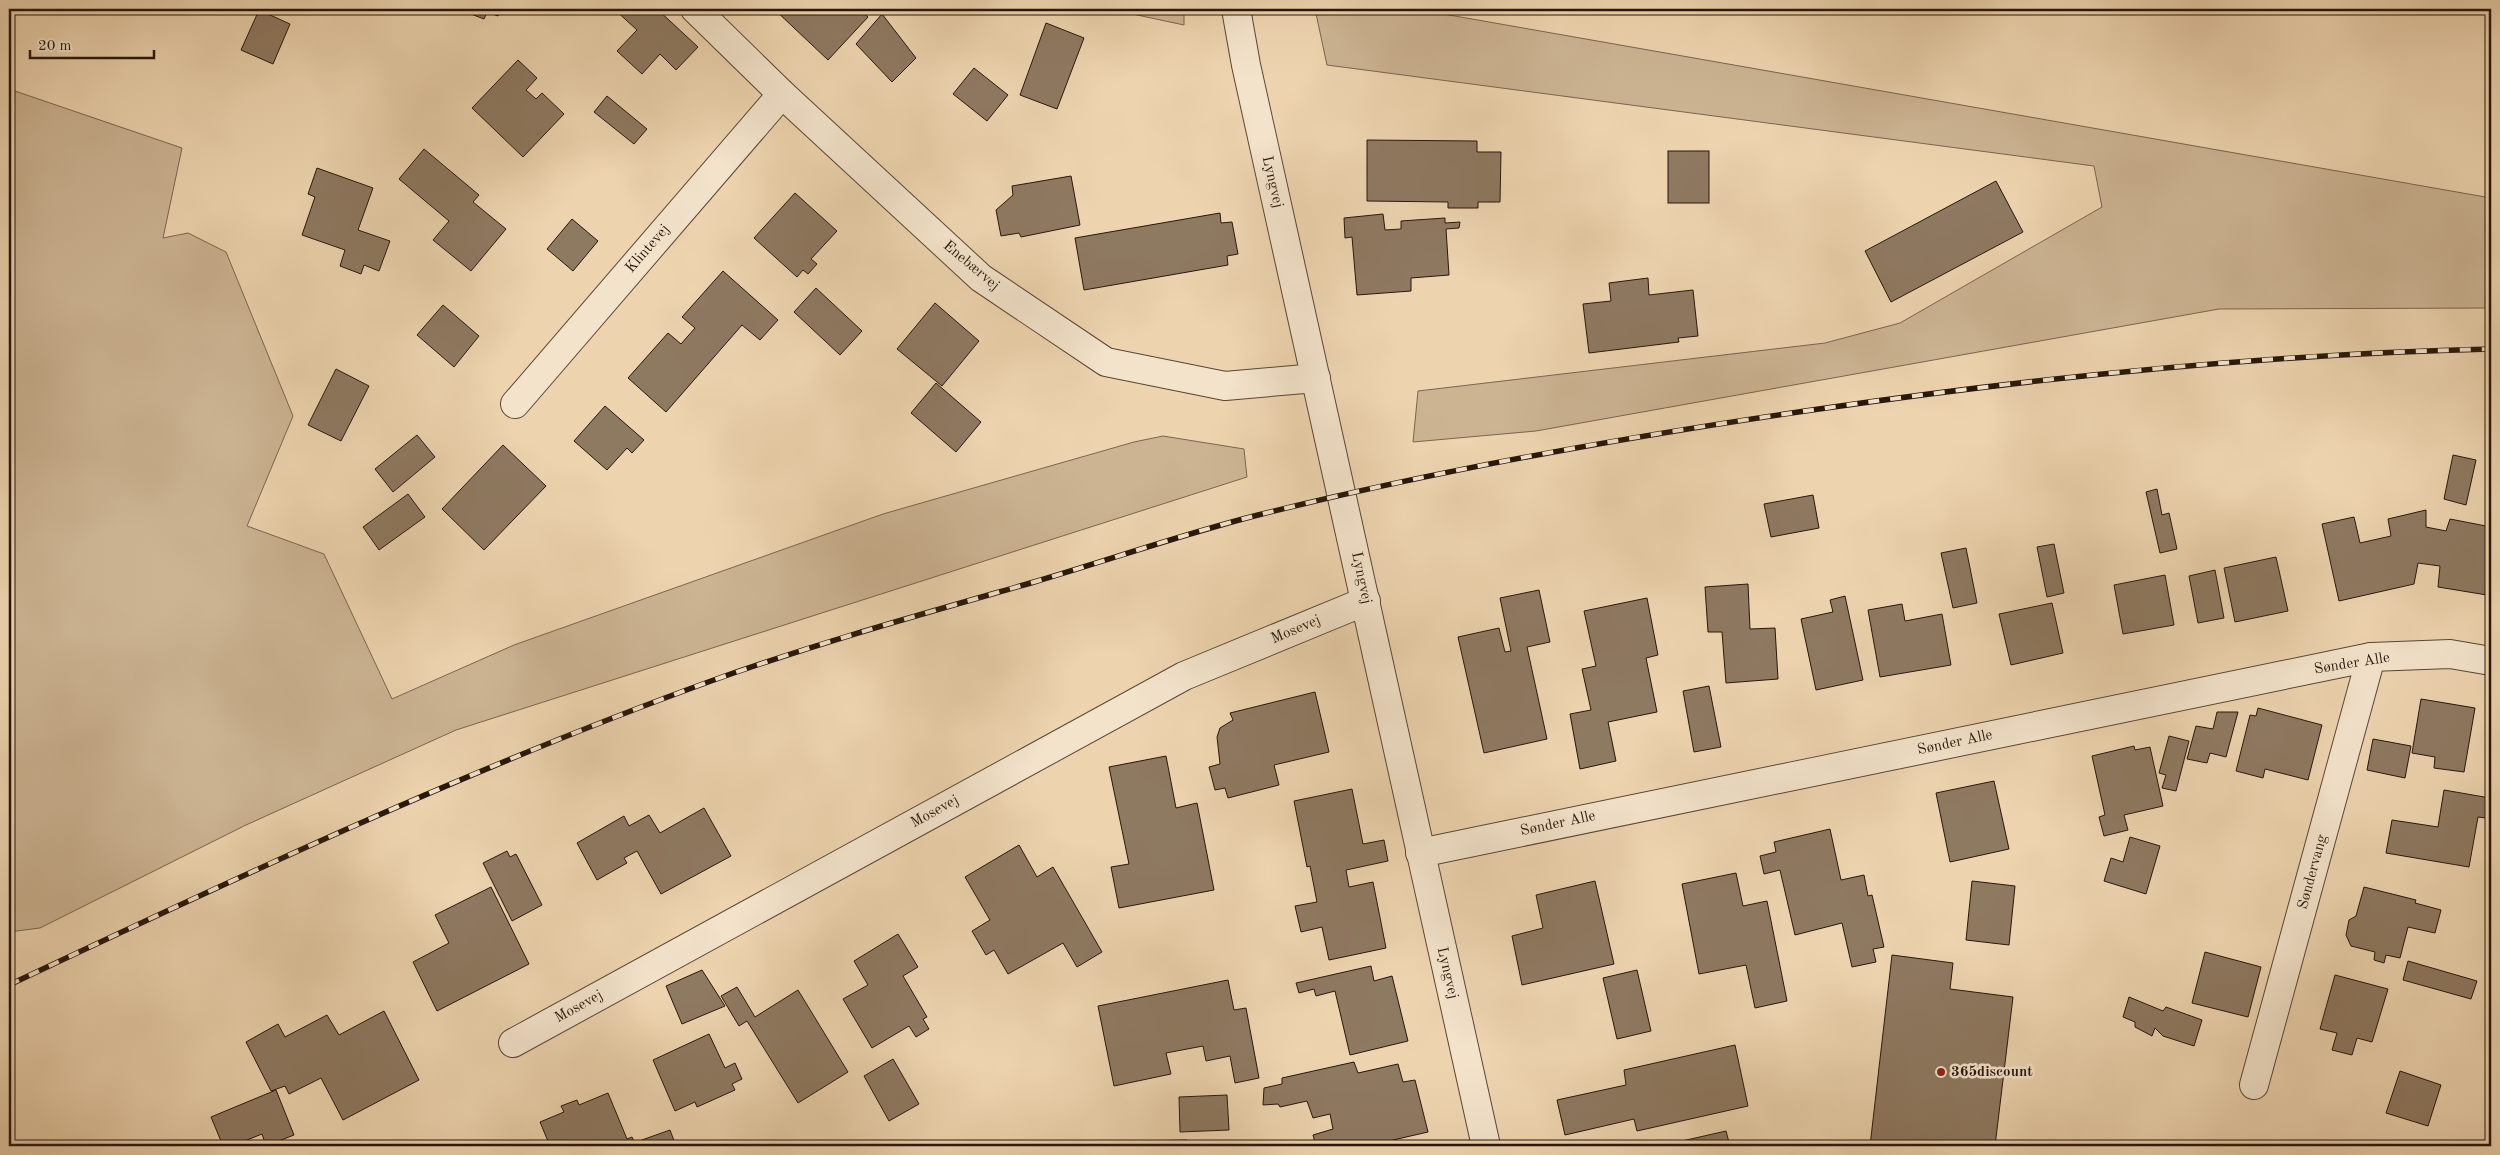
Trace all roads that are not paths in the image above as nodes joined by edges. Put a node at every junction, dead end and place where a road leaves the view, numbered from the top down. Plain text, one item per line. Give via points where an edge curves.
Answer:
1 (695, 9) edge
2 (1236, 9) edge
3 (782, 94) junction
4 (1316, 378) junction
5 (515, 404) dead end
6 (1366, 601) junction
7 (2371, 658) junction
8 (2491, 661) edge
9 (1420, 853) junction
10 (513, 1043) dead end
11 (2254, 1086) dead end
12 (1486, 1146) edge

1 - 3 street, Enebærvej
2 - 4 street, Lyngvej
3 - 4 street, Enebærvej via 981,278 1106,362 1225,386
3 - 5 street, Klintevej
4 - 6 street, Lyngvej
6 - 9 street, Lyngvej
6 - 10 street, Mosevej via 1184,676
7 - 8 street, Sønder Alle via 2450,654
7 - 9 street, Sønder Alle
7 - 11 street, Søndervang
9 - 12 street, Lyngvej

